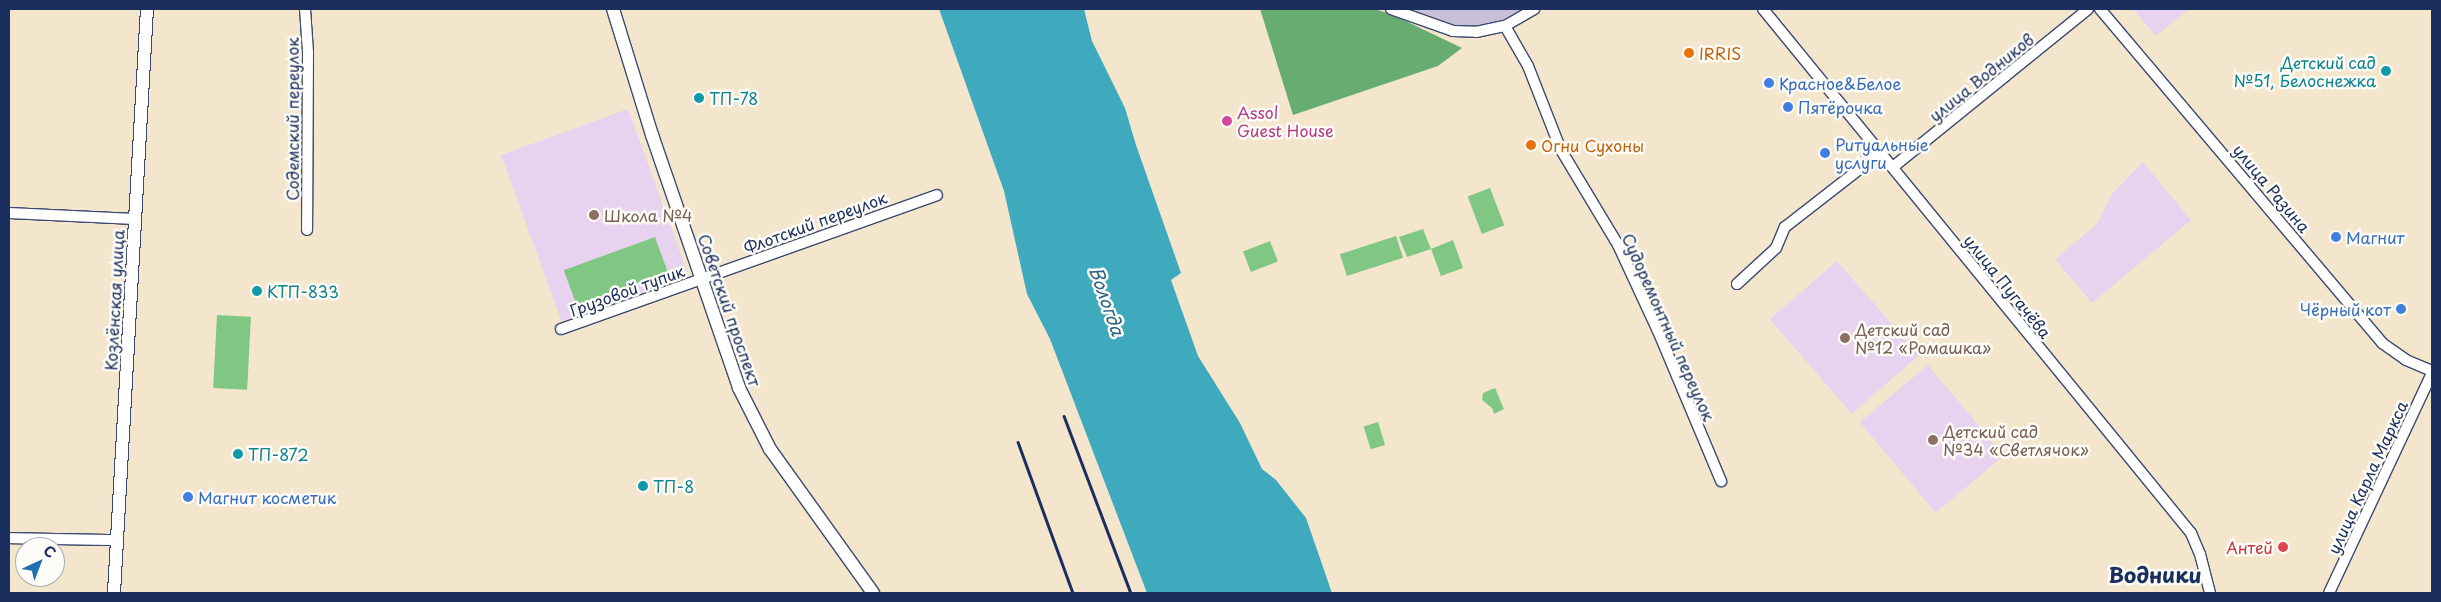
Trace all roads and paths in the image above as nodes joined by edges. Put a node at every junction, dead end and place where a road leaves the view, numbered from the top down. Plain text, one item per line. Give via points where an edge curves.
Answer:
1 (147, 9) edge
2 (306, 9) edge
3 (613, 9) edge
4 (1391, 9) edge
5 (1535, 9) edge
6 (1763, 9) edge
7 (2088, 9) edge
8 (2100, 9) edge
9 (1505, 26) junction
10 (1880, 153) junction
11 (1893, 168) junction
12 (937, 194) dead end
13 (9, 213) edge
14 (135, 218) junction
15 (307, 230) dead end
16 (702, 278) junction
17 (1737, 284) dead end
18 (561, 329) dead end
19 (2432, 372) edge
20 (1721, 481) dead end
21 (9, 538) edge
22 (116, 540) junction
23 (114, 593) edge
24 (873, 593) edge
25 (2210, 593) edge
26 (2329, 593) edge

1 - 14 street, Козлёнская улица
2 - 15 street, Содемский переулок
3 - 16 street, Советский проспект via 652,135
4 - 9 street via 1453,31 1476,32
5 - 9 street
6 - 10 street, улица Пугачёва
7 - 11 street, улица Водников
8 - 19 street, улица Разина via 2382,344
9 - 20 street, Судоремонтный переулок via 1528,66 1561,150 1618,245
10 - 11 street, улица Пугачёва
10 - 17 street via 1786,227 1776,248
11 - 25 street, улица Пугачёва via 2190,533 2200,554
12 - 16 street, Флотский переулок
13 - 14 street
14 - 22 street, Козлёнская улица
16 - 18 street, Грузовой тупик
16 - 24 street, Советский проспект via 739,388 759,430
19 - 26 street, улица Карла Маркса
21 - 22 street
22 - 23 street, Козлёнская улица

